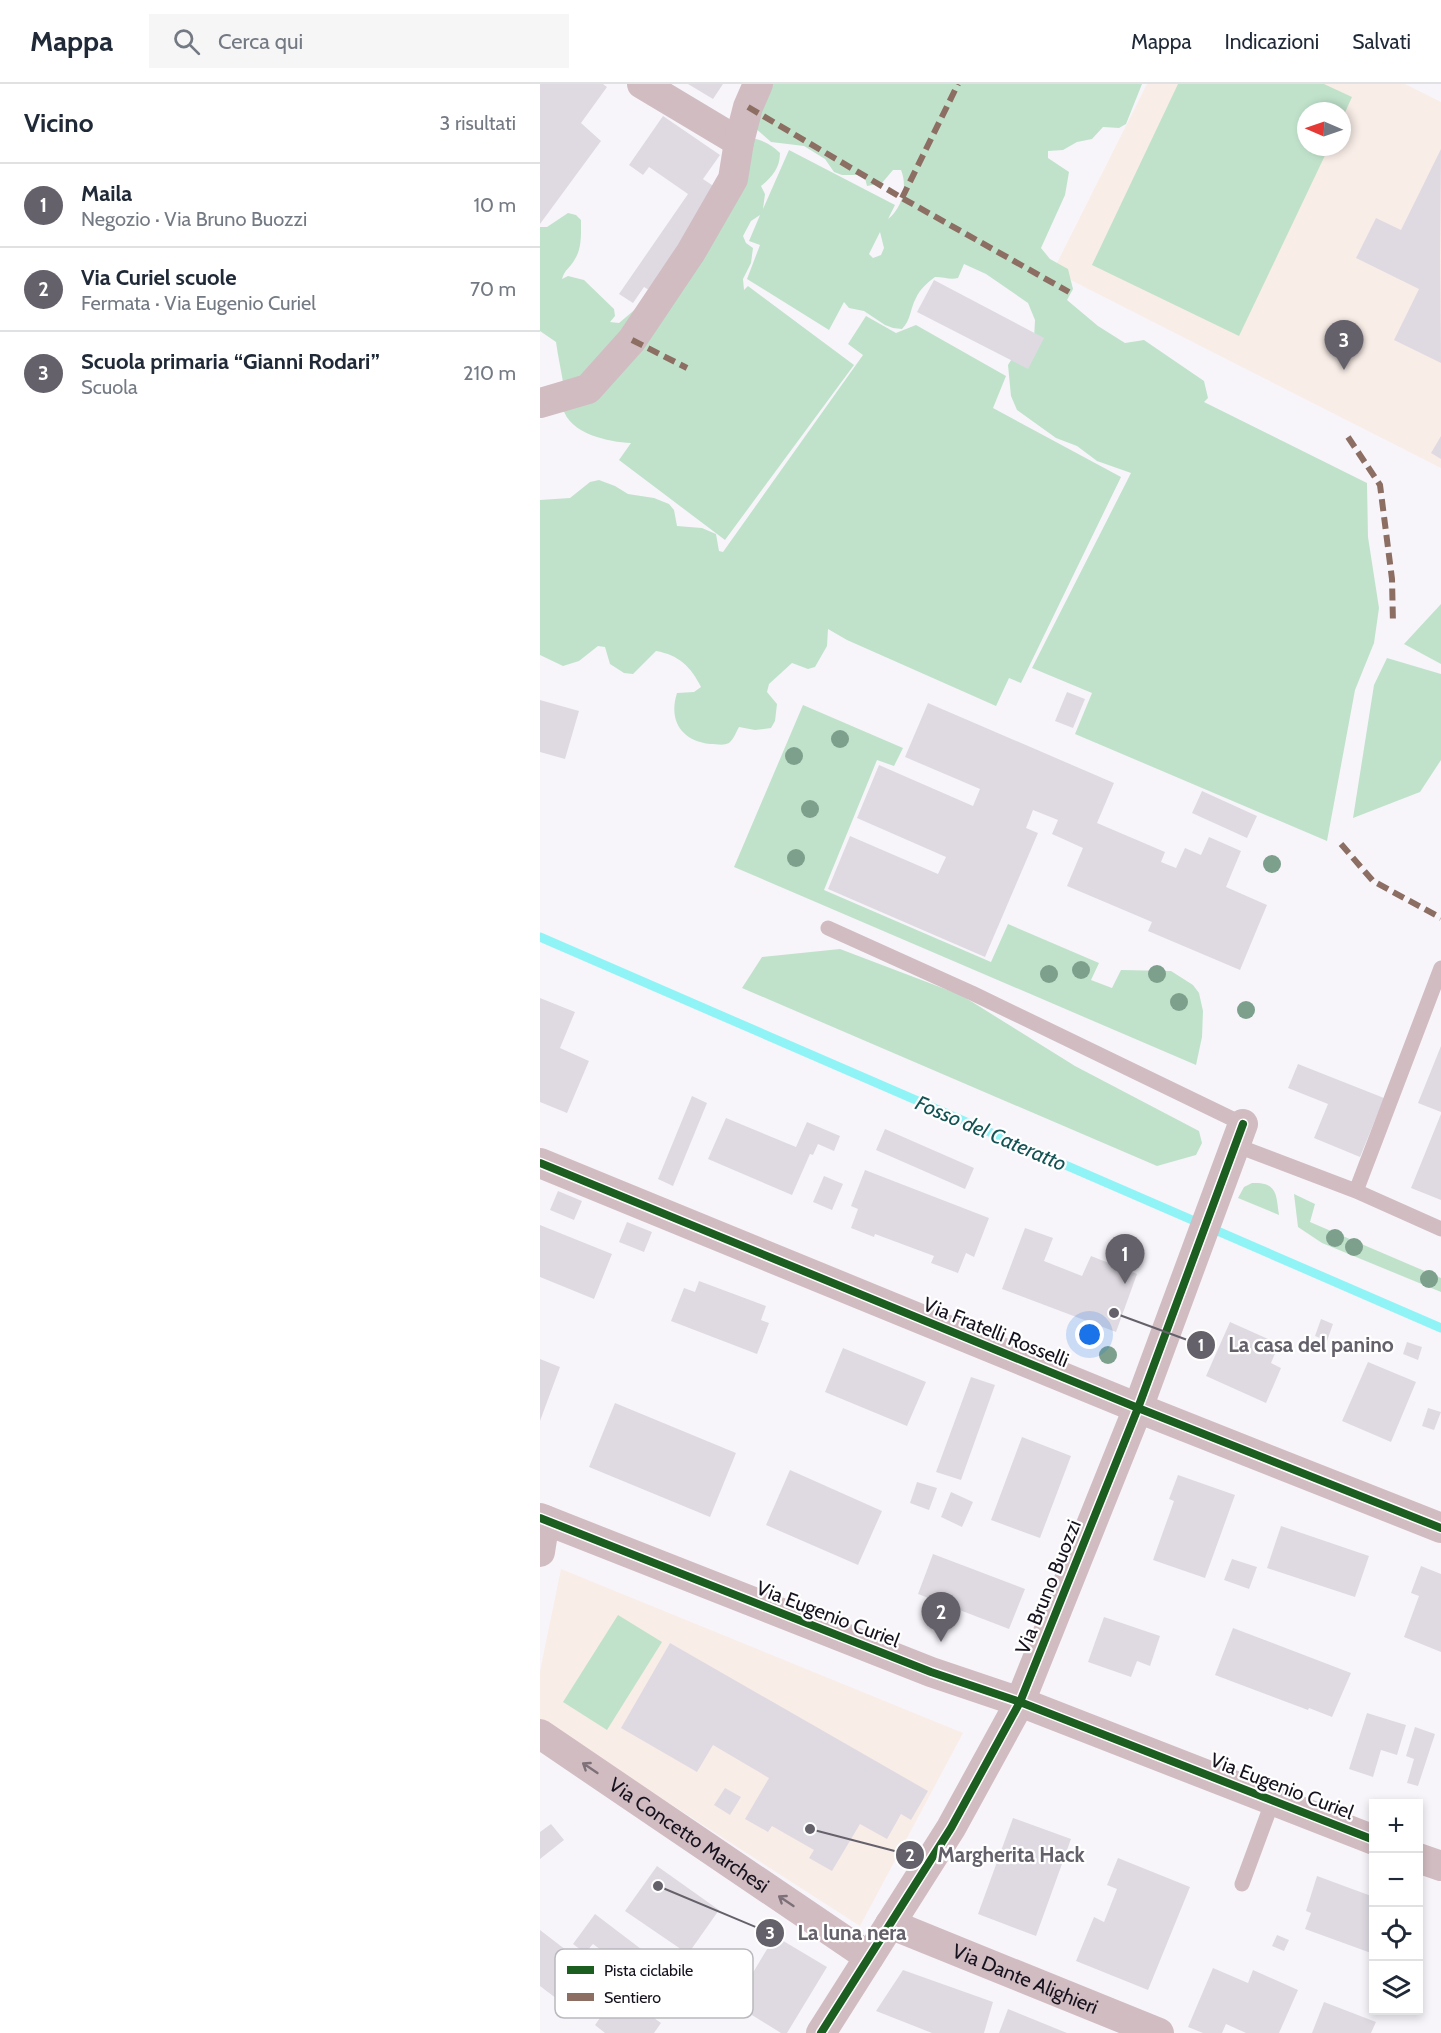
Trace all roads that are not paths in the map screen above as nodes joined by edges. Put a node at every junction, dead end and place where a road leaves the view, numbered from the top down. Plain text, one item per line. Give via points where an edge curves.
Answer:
1 (642, 84) edge
2 (758, 84) edge
3 (739, 142) junction
4 (540, 403) edge
5 (828, 928) dead end
6 (1441, 968) edge
7 (1239, 1134) junction
8 (540, 1163) edge
9 (1356, 1191) junction
10 (1441, 1229) edge
11 (1138, 1408) junction
12 (543, 1519) edge
13 (1441, 1528) edge
14 (540, 1552) edge
15 (1020, 1702) junction
16 (540, 1734) edge
17 (1273, 1800) junction
18 (1369, 1838) edge
19 (1423, 1859) edge
20 (1441, 1866) edge
21 (1242, 1884) dead end
22 (890, 1924) junction
23 (869, 1957) junction
24 (821, 2033) edge
25 (1159, 2033) edge

1 - 3 street
2 - 3 street
3 - 4 street via 734,179 632,340 588,389
5 - 7 lane via 972,993
6 - 9 lane
7 - 9 lane
7 - 11 street, Via Bruno Buozzi
8 - 11 street, Via Fratelli Rosselli
9 - 10 lane
11 - 13 street, Via Fratelli Rosselli
11 - 15 street, Via Bruno Buozzi
12 - 14 street
12 - 15 street, Via Eugenio Curiel via 931,1672
15 - 17 street, Via Eugenio Curiel
15 - 22 street, Via Bruno Buozzi via 951,1828
23 -> 16 street, Via Concetto Marchesi
17 - 18 street, Via Eugenio Curiel
17 - 21 lane
19 - 20 street
22 - 23 street, Via Bruno Buozzi
22 - 25 street, Via Dante Alighieri
23 - 24 street, Via Bruno Buozzi

